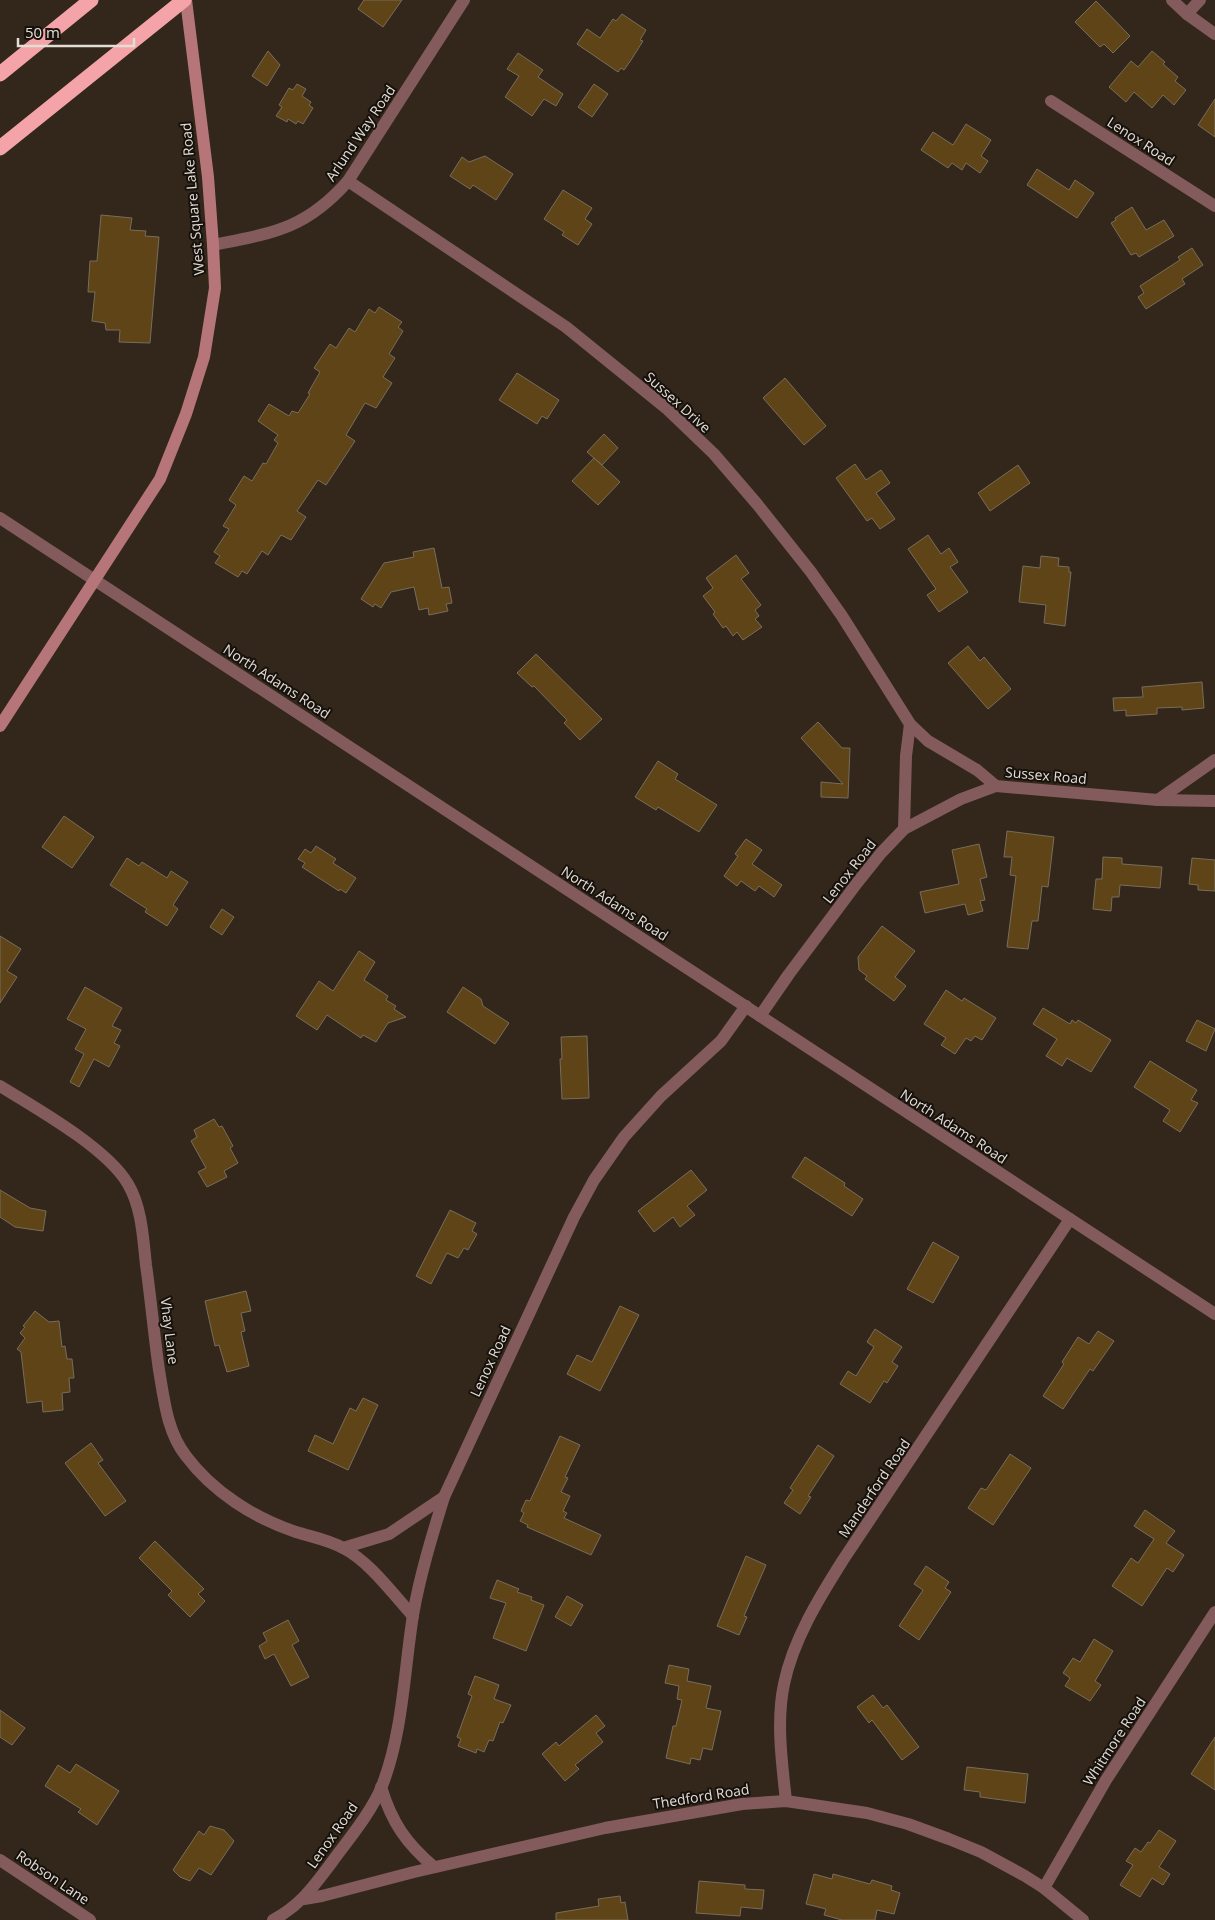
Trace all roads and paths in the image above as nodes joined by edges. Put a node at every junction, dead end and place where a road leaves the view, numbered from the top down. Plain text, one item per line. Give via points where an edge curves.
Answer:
1 (91, 0) edge
2 (185, 0) edge
3 (464, 0) edge
4 (1172, 0) edge
5 (1200, 0) edge
6 (1187, 14) junction
7 (1215, 34) edge
8 (0, 74) edge
9 (1051, 101) dead end
10 (0, 148) edge
11 (348, 181) junction
12 (1215, 206) edge
13 (214, 245) junction
14 (0, 518) edge
15 (96, 579) junction
16 (910, 724) junction
17 (0, 726) edge
18 (1215, 760) edge
19 (996, 786) junction
20 (1158, 800) junction
21 (1215, 801) edge
22 (904, 829) junction
23 (746, 1006) junction
24 (760, 1016) junction
25 (0, 1086) edge
26 (1070, 1219) junction
27 (1215, 1314) edge
28 (444, 1498) junction
29 (343, 1548) junction
30 (1215, 1612) edge
31 (413, 1616) junction
32 (381, 1787) junction
33 (786, 1801) junction
34 (0, 1860) edge
35 (434, 1867) junction
36 (1044, 1888) junction
37 (304, 1899) junction
38 (284, 1917) edge
39 (90, 1920) edge
40 (273, 1920) edge
41 (1083, 1920) edge

1 - 8 highway
2 - 10 highway
2 - 13 main road, West Square Lake Road
3 - 11 street, Arlund Way Road
4 - 6 street
5 - 6 street
6 - 7 street
9 - 12 street, Lenox Road
11 - 13 street, Arlund Way Road via 320,210 296,223
11 - 16 street, Sussex Drive via 566,327 672,414 714,454 811,572
13 - 15 main road, West Square Lake Road via 215,288 204,357 186,414 160,478
14 - 15 street, North Adams Road
15 - 17 main road, West Square Lake Road
15 - 23 street, North Adams Road
16 - 19 street, Sussex Road via 928,741 977,770
16 - 22 street
18 - 20 street
19 - 20 street, Sussex Road
19 - 22 street, Lenox Road via 961,799
20 - 21 street, Sussex Road
22 - 24 street, Lenox Road via 857,883
23 - 24 street, North Adams Road
23 - 28 street, Lenox Road via 721,1041 641,1117 594,1180 559,1248
24 - 26 street, North Adams Road
25 - 29 street, Vhay Lane via 91,1146 110,1161 128,1183 139,1212 164,1400 175,1439 184,1454 218,1489 259,1517
26 - 27 street, North Adams Road
26 - 33 street, Manderford Road via 843,1560 799,1640 783,1684 782,1754
28 - 29 street via 389,1534
28 - 31 street, Lenox Road
29 - 31 street, Vhay Lane via 364,1562
30 - 36 street, Whitmore Road via 1106,1780
31 - 32 street, Lenox Road via 396,1733
32 - 35 street via 399,1831
32 - 37 street, Lenox Road via 350,1837
33 - 35 street, Thedford Road via 666,1816
33 - 36 street, Thedford Road via 908,1824 981,1852
34 - 39 street, Robson Lane
35 - 37 street, Thedford Road
36 - 41 street, Thedford Road
37 - 38 street
38 - 40 street

